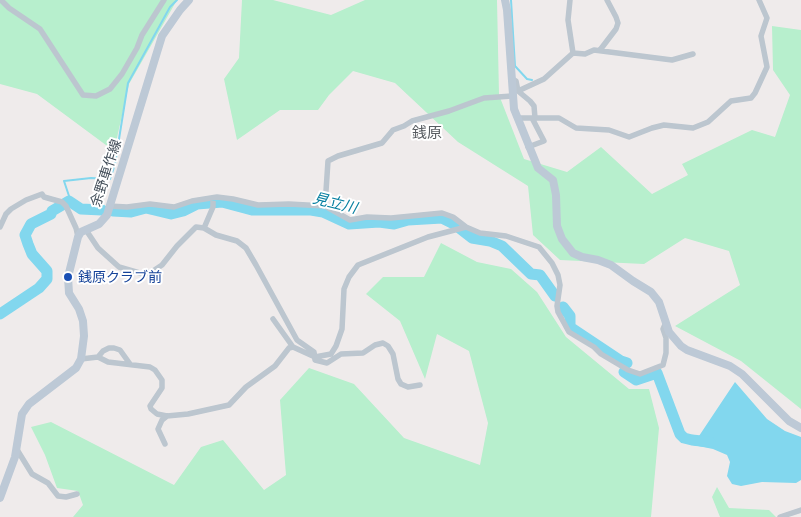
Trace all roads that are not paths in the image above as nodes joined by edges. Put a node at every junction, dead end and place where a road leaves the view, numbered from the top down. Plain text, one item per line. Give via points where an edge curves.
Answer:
1 (1, 0) edge
2 (164, 0) edge
3 (189, 0) edge
4 (505, 0) edge
5 (570, 0) edge
6 (607, 0) edge
7 (759, 0) edge
8 (600, 50) junction
9 (573, 53) junction
10 (693, 54) dead end
11 (515, 93) junction
12 (517, 118) junction
13 (534, 118) junction
14 (528, 147) junction
15 (213, 201) junction
16 (109, 206) junction
17 (325, 206) junction
18 (0, 227) edge
19 (204, 228) junction
20 (462, 228) junction
21 (86, 230) junction
22 (78, 237) junction
23 (272, 319) dead end
24 (666, 321) junction
25 (293, 347) junction
26 (98, 357) junction
27 (315, 357) junction
28 (81, 359) junction
29 (130, 364) junction
30 (420, 385) dead end
31 (167, 416) junction
32 (801, 428) edge
33 (165, 444) dead end
34 (16, 448) junction
35 (77, 494) dead end
36 (0, 498) edge
37 (801, 510) edge
38 (780, 517) edge

1 - 2 street via 40,29 83,95 96,96 110,89 122,74
3 - 16 street, 余野車作線 via 162,36
4 - 11 street
5 - 9 street via 568,20
6 - 8 street via 618,23
7 - 13 street via 767,18 761,36 767,67 751,98 731,101 708,122 693,128 664,125 629,137 609,130 576,128 559,118
8 - 9 street
8 - 10 street via 672,60
9 - 11 street via 544,79
11 - 12 street
11 - 13 street via 534,106
11 - 17 street via 484,98 412,121 393,130 382,143 328,161
12 - 13 street
12 - 14 street
13 - 14 street via 544,141
14 - 24 street via 538,168 553,180 557,226 573,253 611,265 645,287 659,302
15 - 16 street via 192,201 174,208 150,204
15 - 17 street via 233,199 258,205
15 - 19 street
16 - 21 street, 余野車作線 via 99,224
17 - 20 street via 350,220 436,213 449,215
18 - 22 street via 11,209 42,194 64,204
19 - 21 street via 196,227 162,265 143,274 119,267 98,248
19 - 27 street via 243,244 296,340 314,352
20 - 24 street via 506,236 539,247 556,269 560,285 558,312 569,332 628,370 640,374 663,365
20 - 27 street via 428,237 358,265 344,290 342,329 336,346 331,354
21 - 22 street, 余野車作線
22 - 28 street via 68,277 69,293 83,321
23 - 25 street
24 - 32 street via 669,332 681,346 742,374 789,421
25 - 27 street
25 - 31 street via 286,351 276,366 246,387 229,405
26 - 28 street
26 - 29 street via 108,362
26 - 29 street via 103,351 114,348 120,350
27 - 30 street via 315,360 327,363 341,354 363,353 382,343 393,354 402,384
28 - 34 street via 76,368 28,404 22,414
29 - 31 street via 150,367 159,375 162,388 150,409
31 - 33 street via 158,429
34 - 35 street via 32,474 48,483 58,496
34 - 36 street
37 - 38 street

